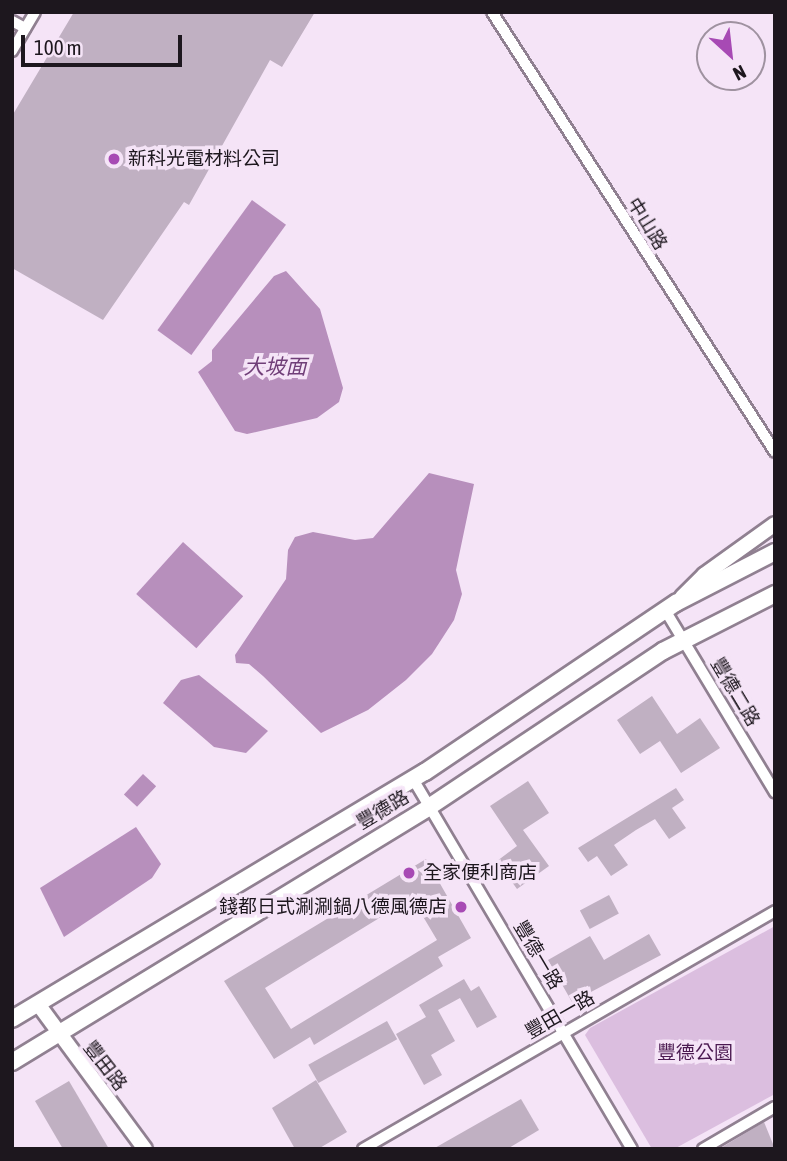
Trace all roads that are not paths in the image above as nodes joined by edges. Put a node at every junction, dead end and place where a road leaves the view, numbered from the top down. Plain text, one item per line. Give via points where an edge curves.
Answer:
1 (35, 12) edge
2 (492, 12) edge
3 (12, 20) edge
4 (26, 28) junction
5 (12, 51) edge
6 (775, 452) edge
7 (775, 524) edge
8 (775, 552) edge
9 (775, 594) edge
10 (671, 606) junction
11 (682, 641) junction
12 (413, 779) junction
13 (775, 792) edge
14 (429, 807) junction
15 (775, 911) edge
16 (38, 1004) junction
17 (12, 1019) edge
18 (564, 1033) junction
19 (57, 1035) junction
20 (12, 1062) edge
21 (775, 1107) edge
22 (145, 1149) edge
23 (363, 1149) edge
24 (632, 1149) edge
25 (703, 1149) edge

1 - 4 street
2 - 6 street, 中山路
3 - 4 street
4 - 5 street
7 - 10 street via 704,575
8 - 10 main road, 豐德路
9 - 11 main road, 豐德路
10 - 11 street, 豐德二路
10 - 12 main road, 豐德路
11 - 13 street, 豐德二路
11 - 14 main road, 豐德路 via 599,691
12 - 14 street, 豐德一路
12 - 16 main road, 豐德路
14 - 18 street, 豐德一路
14 - 19 main road, 豐德路
15 - 18 street, 豐田一路
16 - 17 main road, 豐德路
16 - 19 street, 豐田路
18 - 23 street, 豐田一路
18 - 24 street, 豐德一路
19 - 20 main road, 豐德路
19 - 22 street, 豐田路
21 - 25 street

